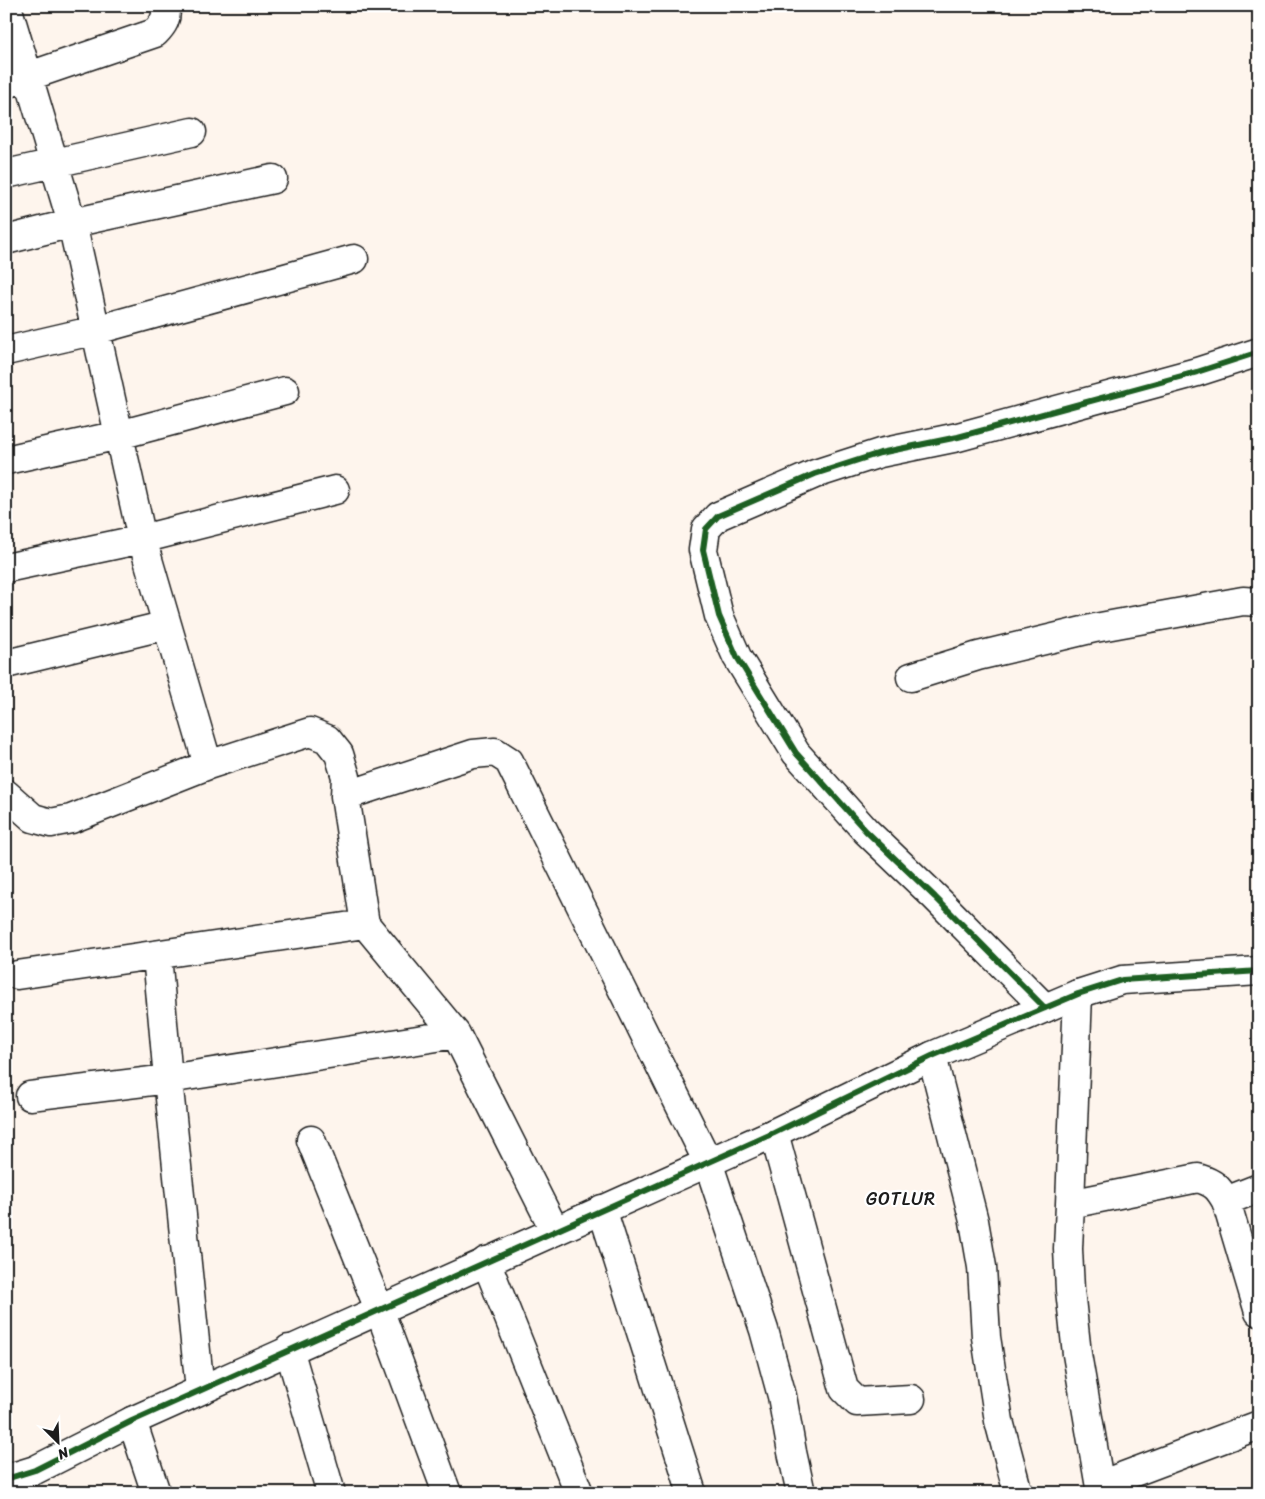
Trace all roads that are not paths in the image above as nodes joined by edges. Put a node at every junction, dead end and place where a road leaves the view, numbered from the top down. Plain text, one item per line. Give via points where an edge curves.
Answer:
1 (7, 6) edge
2 (165, 6) edge
3 (17, 80) edge
4 (192, 132) dead end
5 (54, 163) junction
6 (6, 174) edge
7 (273, 179) dead end
8 (72, 223) junction
9 (6, 240) edge
10 (354, 259) dead end
11 (96, 330) junction
12 (6, 351) edge
13 (1259, 352) edge
14 (285, 391) dead end
15 (119, 435) junction
16 (6, 460) edge
17 (335, 490) dead end
18 (142, 539) junction
19 (6, 568) edge
20 (1259, 602) edge
21 (167, 626) junction
22 (6, 664) edge
23 (911, 677) dead end
24 (208, 766) junction
25 (6, 794) edge
26 (345, 796) junction
27 (365, 924) junction
28 (157, 955) junction
29 (1259, 971) edge
30 (17, 975) dead end
31 (1078, 994) junction
32 (1045, 1008) junction
33 (456, 1034) junction
34 (932, 1056) junction
35 (168, 1079) junction
36 (30, 1096) dead end
37 (774, 1133) junction
38 (311, 1140) dead end
39 (708, 1162) junction
40 (1259, 1188) edge
41 (1226, 1201) junction
42 (1070, 1204) junction
43 (602, 1209) junction
44 (555, 1230) junction
45 (486, 1261) junction
46 (379, 1309) junction
47 (1259, 1312) edge
48 (289, 1349) junction
49 (200, 1390) junction
50 (911, 1399) dead end
51 (132, 1421) junction
52 (1259, 1425) edge
53 (6, 1479) edge
54 (1100, 1489) edge
55 (156, 1493) edge
56 (331, 1493) edge
57 (447, 1493) edge
58 (578, 1493) edge
59 (692, 1493) edge
60 (801, 1493) edge
61 (1018, 1493) edge

1 - 3 street
2 - 3 street via 165,23 155,33
3 - 5 street
4 - 5 street
5 - 6 street
5 - 8 street
7 - 8 street
8 - 9 street
8 - 11 street
10 - 11 street
11 - 12 street
11 - 15 street
13 - 32 street via 958,437 880,453 815,474 718,516 706,529 702,550 719,616 737,657 796,753 866,831
14 - 15 street
15 - 16 street
15 - 18 street
17 - 18 street
18 - 19 street
18 - 21 street
20 - 23 street via 1243,601 1095,628 978,656
21 - 22 street
21 - 24 street
24 - 25 street via 71,819 51,823 33,818
24 - 26 street via 310,732 327,739 339,754 346,777
26 - 27 street
26 - 39 street via 473,754 495,752 509,761
27 - 28 street
27 - 33 street
28 - 30 street
28 - 35 street
29 - 31 street via 1122,980
31 - 32 street
31 - 42 street
32 - 34 street
33 - 35 street
33 - 44 street
34 - 37 street
34 - 61 street via 974,1221 999,1421
35 - 36 street
35 - 49 street
37 - 39 street
37 - 50 street via 844,1389 857,1402
38 - 46 street
39 - 43 street
39 - 60 street via 764,1330 782,1396
40 - 41 street
41 - 42 street via 1219,1189 1198,1178
41 - 47 street
42 - 54 street via 1070,1290 1077,1354
43 - 44 street
43 - 59 street
44 - 45 street
45 - 46 street
45 - 58 street
46 - 48 street
46 - 57 street
48 - 49 street
48 - 56 street
49 - 51 street
51 - 53 street via 34,1470
51 - 55 street
52 - 54 street

